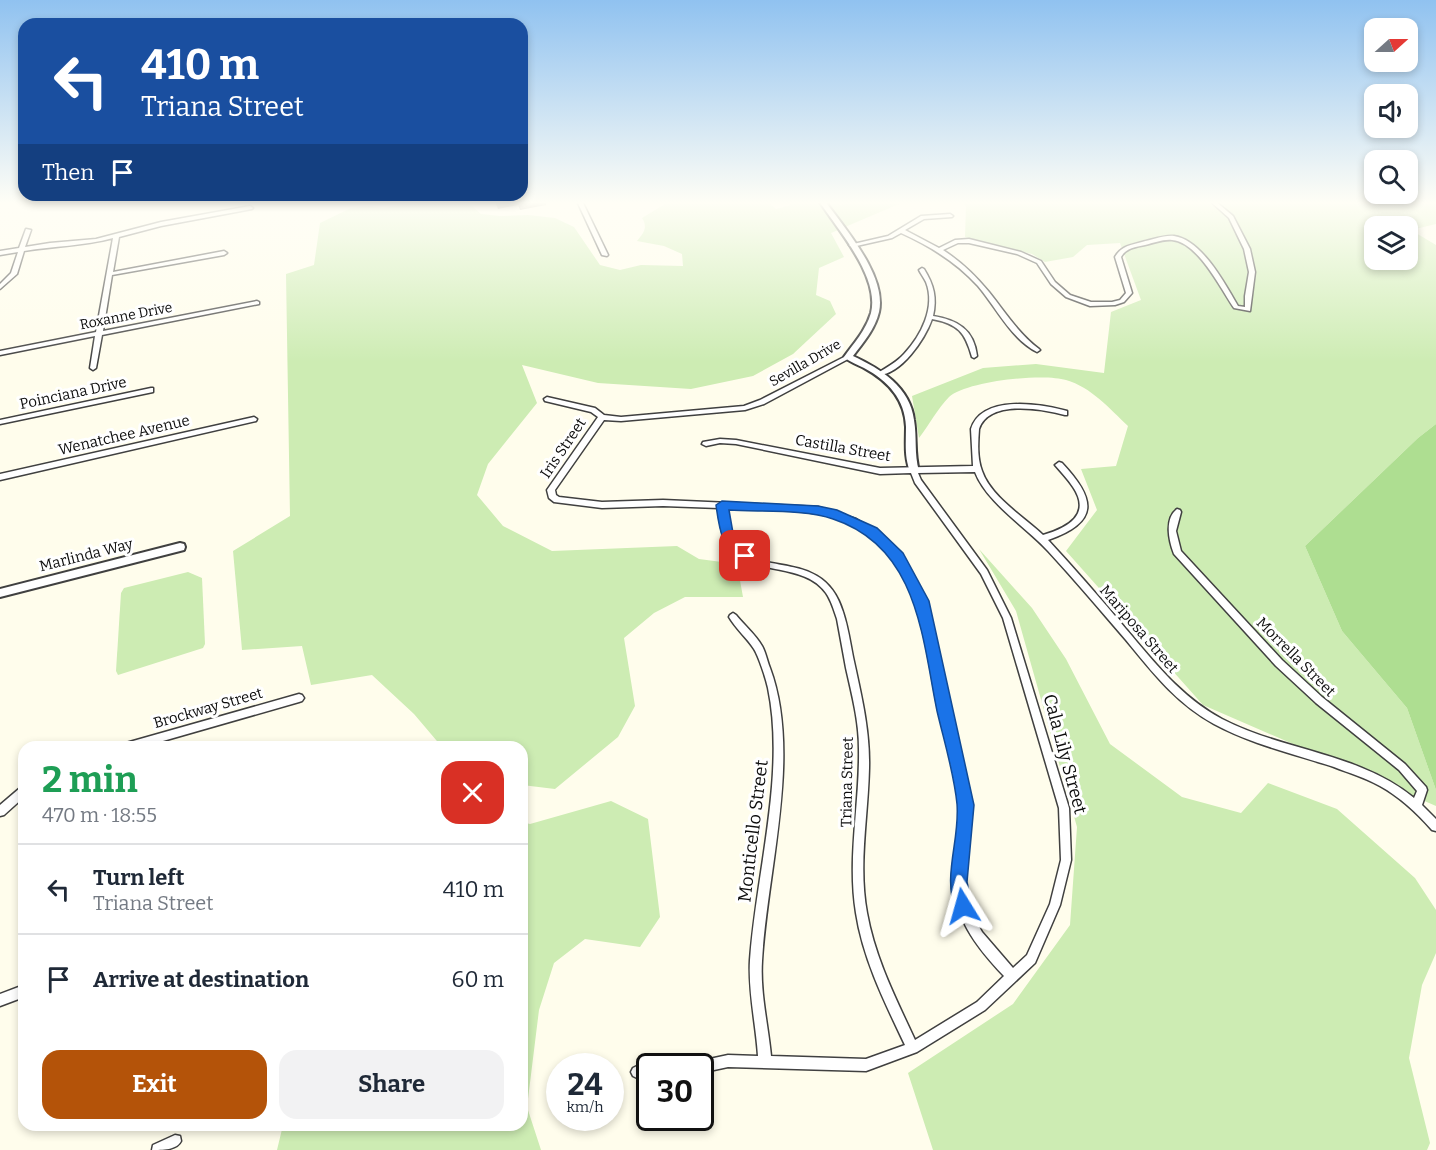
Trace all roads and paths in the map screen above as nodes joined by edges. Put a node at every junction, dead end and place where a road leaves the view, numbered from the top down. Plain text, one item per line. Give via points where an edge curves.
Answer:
1 (20, 255) edge
2 (113, 255) edge
3 (215, 255) edge
4 (858, 255) edge
5 (950, 255) edge
6 (1023, 255) edge
7 (1119, 255) edge
8 (1198, 255) edge
9 (1248, 255) edge
10 (922, 270) dead end
11 (110, 274) junction
12 (0, 287) edge
13 (257, 303) dead end
14 (929, 317) junction
15 (99, 334) junction
16 (1037, 350) dead end
17 (0, 353) edge
18 (974, 356) dead end
19 (848, 357) junction
20 (93, 368) dead end
21 (880, 374) junction
22 (151, 390) dead end
23 (546, 399) dead end
24 (1065, 413) dead end
25 (602, 417) junction
26 (254, 419) dead end
27 (0, 422) edge
28 (706, 444) dead end
29 (1059, 465) dead end
30 (977, 469) junction
31 (914, 471) junction
32 (0, 477) edge
33 (722, 505) junction
34 (1177, 512) dead end
35 (1042, 539) junction
36 (180, 547) dead end
37 (0, 593) edge
38 (733, 617) dead end
39 (299, 698) dead end
40 (147, 741) edge
41 (18, 796) edge
42 (1417, 805) junction
43 (0, 811) edge
44 (1436, 826) edge
45 (1013, 977) junction
46 (18, 993) edge
47 (0, 1000) edge
48 (912, 1048) junction
49 (765, 1061) junction
50 (714, 1064) edge
51 (175, 1141) dead end
52 (158, 1150) edge

1 - 12 street via 14,274
2 - 11 street
3 - 11 street
4 - 19 street, Sevilla Drive via 872,278 877,304 864,339
5 - 16 street via 980,284 1023,340
6 - 7 street via 1039,262 1068,296 1101,305 1122,301 1129,293
8 - 9 street via 1242,310 1250,309 1252,272
10 - 14 street via 932,291
11 - 15 street
13 - 15 street, Roxanne Drive
14 - 18 street via 959,327 974,348
14 - 21 street via 912,352
15 - 17 street, Roxanne Drive
15 - 20 street
19 - 21 street, Cala Lily Street
19 - 25 street, Sevilla Drive via 745,408 621,419
21 - 31 street, Cala Lily Street via 896,388 906,405
22 - 27 street, Poinciana Drive
23 - 25 street via 593,410
24 - 30 street, Mariposa Street via 1050,408 1016,407 985,414 974,430
25 - 33 street, Iris Street via 551,490 557,500 602,505
26 - 32 street, Wenatchee Avenue
28 - 31 street, Castilla Street via 736,442 880,471
29 - 35 street via 1074,479 1084,506 1070,527
30 - 31 street, Castilla Street
30 - 35 street, Mariposa Street via 993,494
31 - 45 street, Cala Lily Street via 1000,600 1064,808 1066,851 1060,890 1031,959
33 - 45 street via 818,510 837,515 872,531 898,557 924,609 965,805 958,882 963,906 980,940
33 - 48 street, Triana Street via 732,546 757,561 809,575 827,589 838,606 863,727 858,872 861,913 874,956
34 - 42 street, Morrella Street via 1172,531 1178,552 1279,663 1402,767 1422,790
35 - 42 street, Mariposa Street via 1174,690 1199,711 1229,727 1376,779
36 - 37 street, Marlinda Way
38 - 49 street, Monticello Street via 749,630 765,664 779,726 778,767 755,964
39 - 40 street, Brockway Street
41 - 43 street
42 - 44 street, Mariposa Street
45 - 48 street, Cala Lily Street via 981,1006
46 - 47 street
48 - 49 street, Cala Lily Street via 866,1065
49 - 50 street, Cala Lily Street
51 - 52 street

